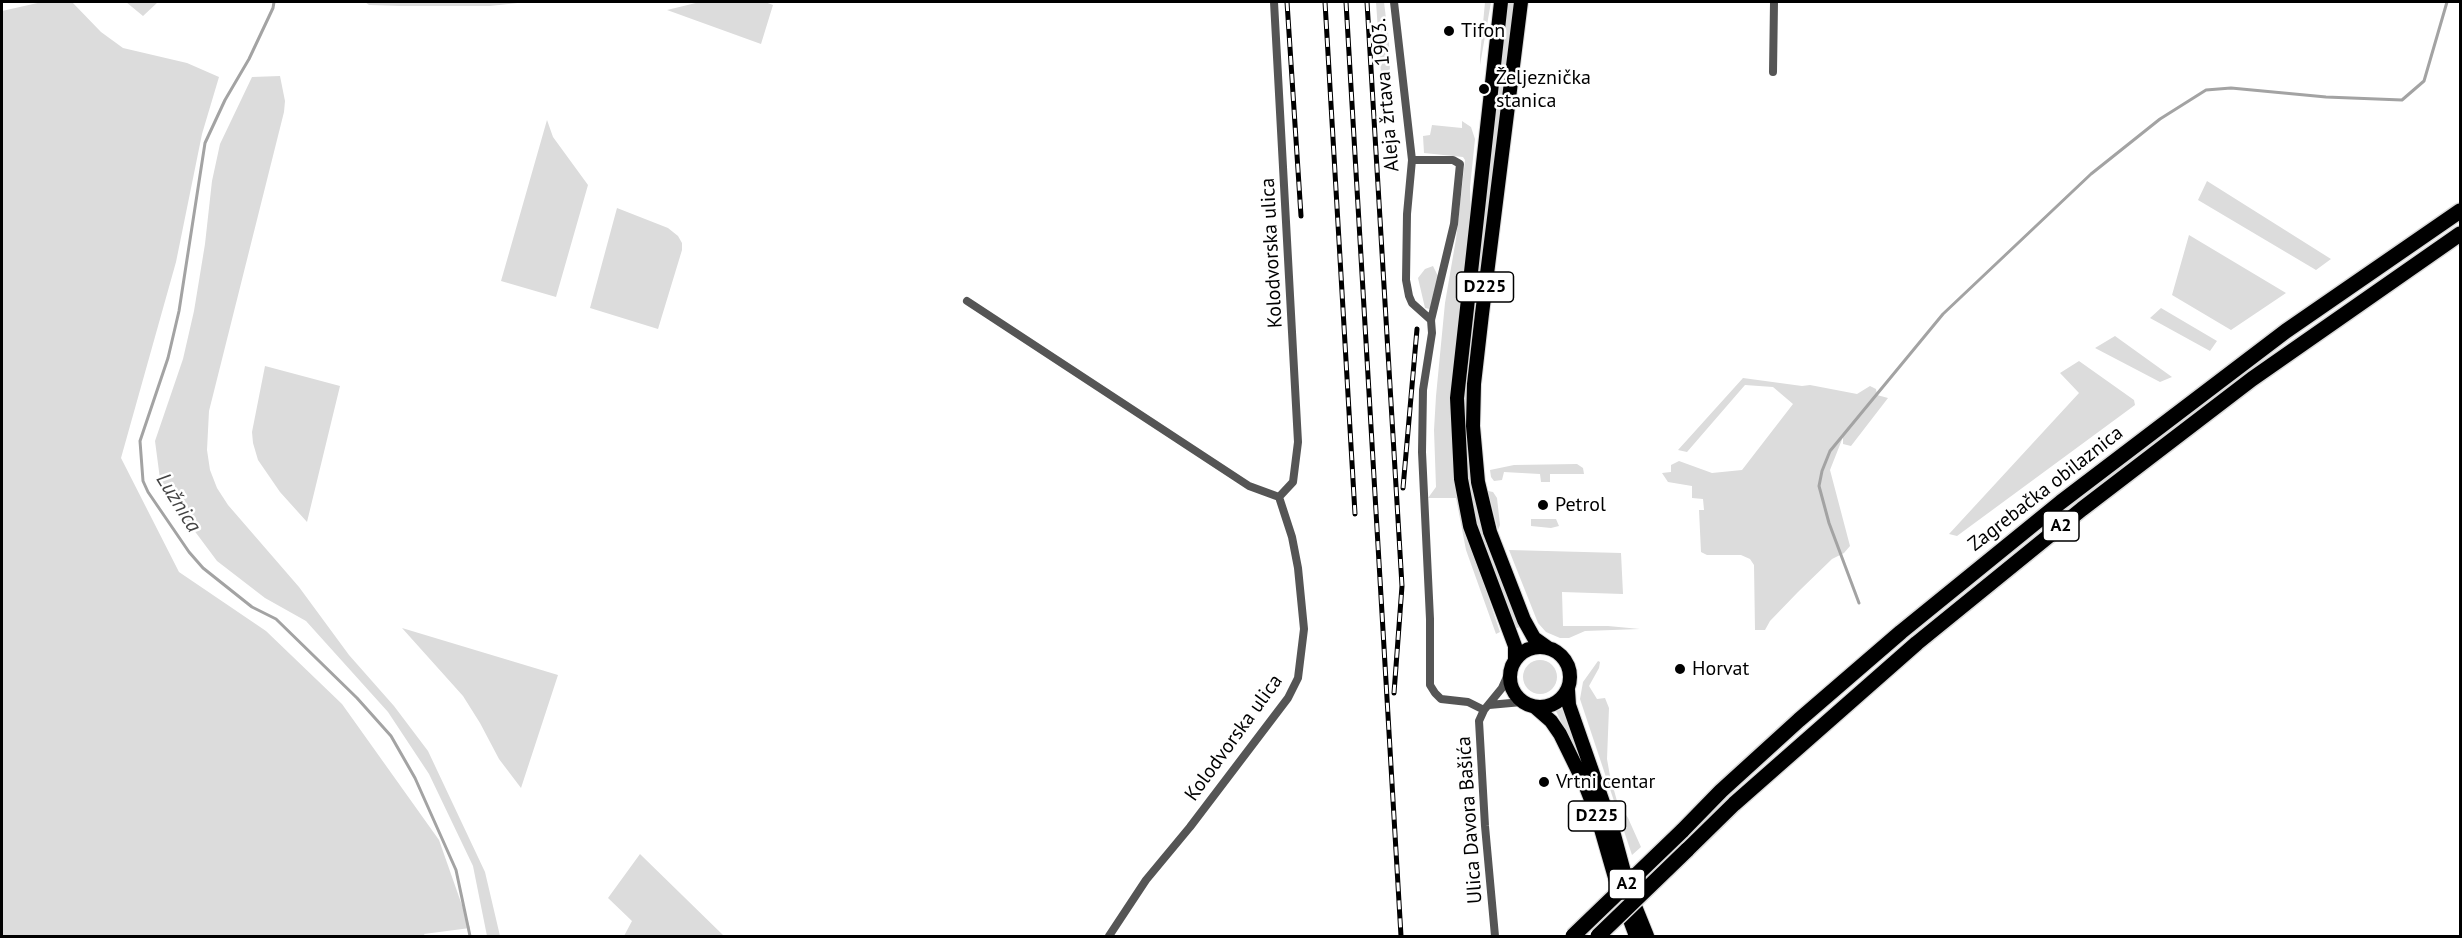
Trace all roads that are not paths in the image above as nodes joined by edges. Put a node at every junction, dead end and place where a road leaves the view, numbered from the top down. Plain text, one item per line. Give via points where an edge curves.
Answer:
1 (1274, 2) edge
2 (1394, 2) edge
3 (1501, 2) edge
4 (1521, 2) edge
5 (1774, 2) edge
6 (1773, 72) dead end
7 (1412, 160) junction
8 (2460, 211) edge
9 (2460, 234) edge
10 (967, 301) dead end
11 (1431, 320) junction
12 (1279, 497) junction
13 (1548, 648) junction
14 (1513, 664) junction
15 (1568, 690) junction
16 (1522, 702) junction
17 (1535, 707) junction
18 (1487, 708) junction
19 (1109, 936) edge
20 (1495, 936) edge
21 (1573, 936) edge
22 (1598, 936) edge
23 (1636, 936) edge
24 (1647, 936) edge

1 - 12 street, Kolodvorska ulica via 1298,442 1293,482
2 - 7 street, Aleja žrtava 1903.
3 - 14 main road, D225 via 1457,398 1461,479 1470,526 1515,646
4 - 13 main road, D225 via 1474,384 1473,426 1478,482 1490,532 1524,620 1534,638
5 - 6 street
7 - 11 street, Aleja žrtava 1903. via 1407,214 1408,296
7 - 11 street via 1453,160 1460,164 1454,224
8 - 21 highway, Zagrebačka obilaznica / A2, bridge via 2277,338 2061,502 1901,632 1721,791
9 - 22 highway, Zagrebačka obilaznica / A2, bridge via 2252,379 2082,509 1917,643 1734,804
10 - 12 street via 1249,486
11 - 18 street via 1423,390 1422,452 1430,685 1441,699
12 - 19 street, Kolodvorska ulica via 1299,568 1304,629 1298,678 1288,698 1146,880
13 - 14 main road via 1530,649
13 - 15 main road, D225 via 1566,661 1571,675
14 - 16 main road, D225 via 1511,687
14 - 18 street, Ulica Davora Bašića
15 - 17 main road via 1558,702
15 - 24 main road, D225 via 1569,705
16 - 17 main road, D225
16 - 18 street
17 - 23 main road, D225 via 1560,734 1586,787
18 - 20 street, Ulica Davora Bašića via 1479,722

